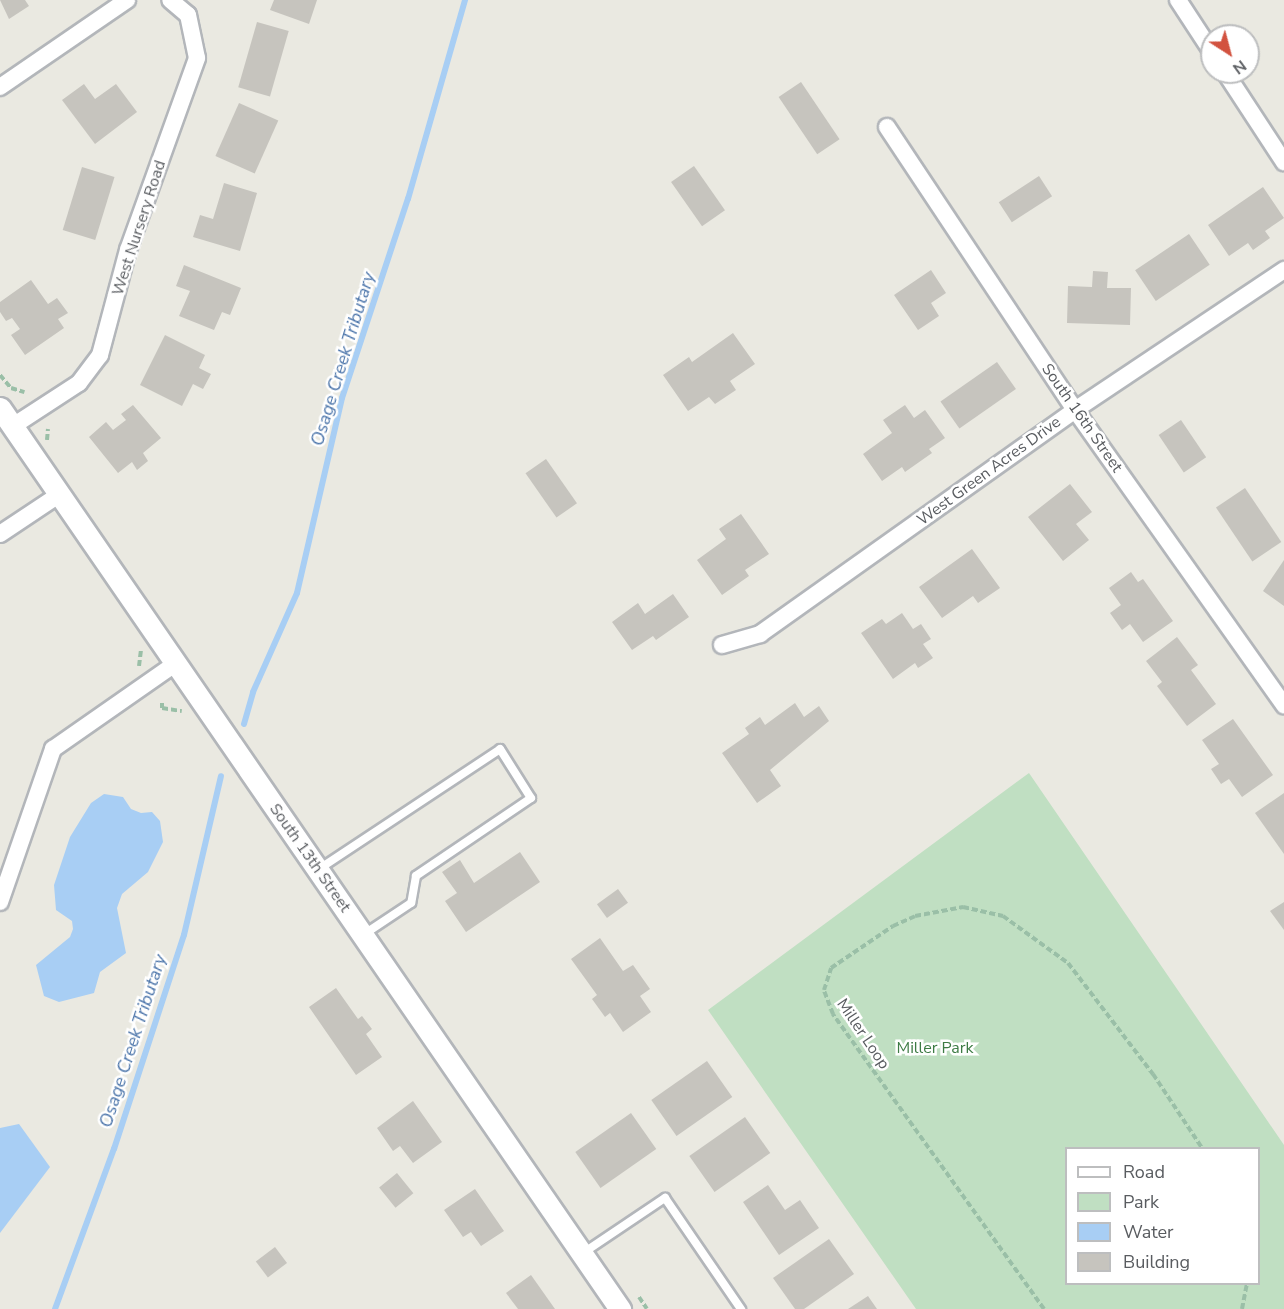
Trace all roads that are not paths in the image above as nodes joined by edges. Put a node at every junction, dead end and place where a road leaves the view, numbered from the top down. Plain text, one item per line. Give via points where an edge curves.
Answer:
1 (127, 0) edge
2 (170, 0) edge
3 (1178, 0) edge
4 (1200, 34) edge
5 (1233, 84) edge
6 (0, 87) edge
7 (887, 127) dead end
8 (1284, 162) edge
9 (1284, 270) edge
10 (0, 408) edge
11 (1075, 410) junction
12 (13, 426) junction
13 (60, 494) junction
14 (0, 534) edge
15 (722, 645) dead end
16 (175, 664) junction
17 (1284, 705) edge
18 (318, 870) junction
19 (0, 903) edge
20 (363, 935) junction
21 (582, 1254) junction
22 (620, 1309) edge
23 (741, 1309) edge

1 - 6 street
2 - 12 street, West Nursery Road via 188,15 196,58 128,250 100,355 80,383
3 - 4 street
5 - 8 street
7 - 11 street, South 16th Street
9 - 11 street, West Green Acres Drive
10 - 12 street, South 13th Street
11 - 15 street, West Green Acres Drive via 760,634
11 - 17 street, South 16th Street
12 - 13 street, South 13th Street
13 - 14 street
13 - 16 street, South 13th Street
16 - 18 street, South 13th Street
16 - 19 street via 53,749
18 - 20 street, South 13th Street
18 - 20 lane via 500,749 531,798 416,876 411,903
20 - 21 street, South 13th Street
21 - 22 street, South 13th Street
21 - 23 lane via 665,1198

